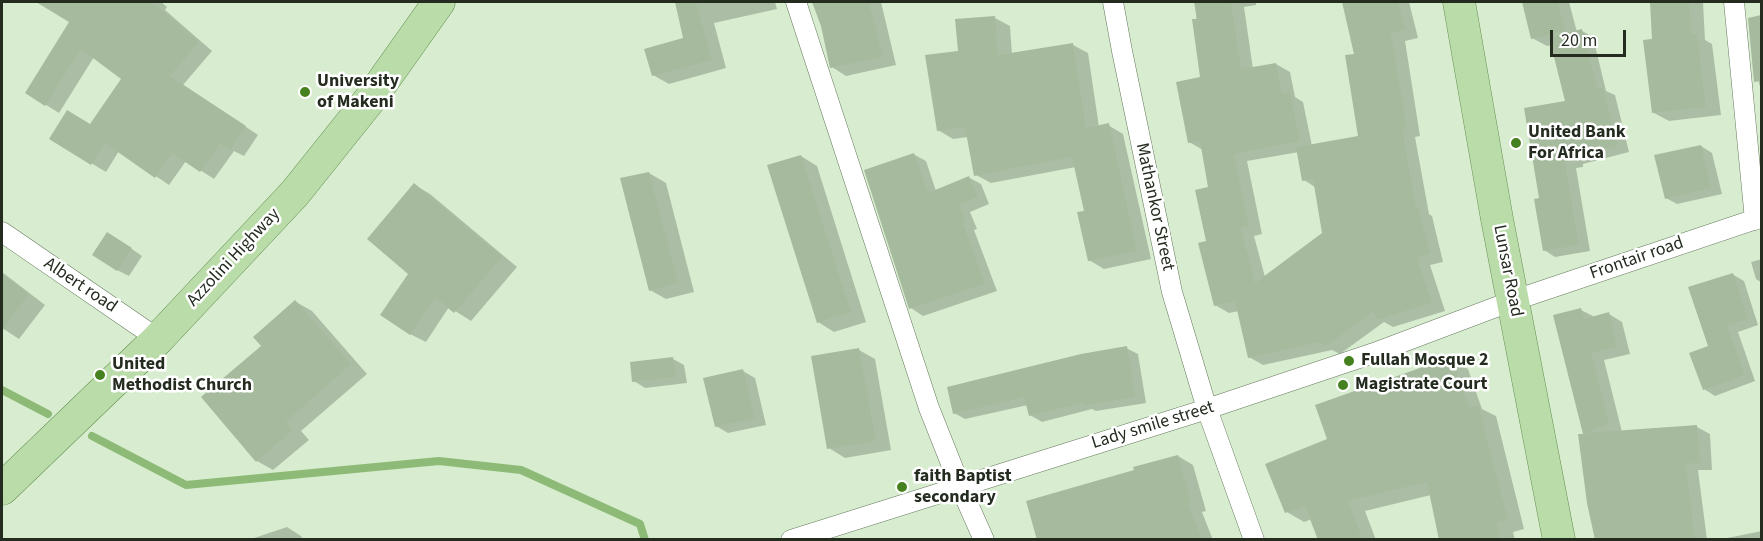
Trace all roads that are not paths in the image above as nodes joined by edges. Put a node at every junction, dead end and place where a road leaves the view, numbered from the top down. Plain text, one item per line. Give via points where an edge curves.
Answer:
1 (439, 2) edge
2 (796, 2) edge
3 (1113, 2) edge
4 (1460, 2) edge
5 (1734, 2) edge
6 (1758, 218) edge
7 (2, 232) edge
8 (1512, 301) junction
9 (158, 339) junction
10 (1207, 409) junction
11 (960, 486) junction
12 (2, 489) edge
13 (791, 540) edge
14 (984, 540) edge
15 (1254, 540) edge
16 (1559, 540) edge

1 - 9 main road, Azzolini Highway via 371,98 295,193
2 - 11 street via 929,408
3 - 10 street, Mathankor Street via 1172,292
4 - 8 main road, Lunsar Road
5 - 6 street
6 - 8 street, Frontair road
7 - 9 street, Albert road
8 - 10 street, Lady smile street
8 - 16 main road, Lunsar Road
9 - 12 main road, Azzolini Highway
10 - 11 street, Lady smile street
10 - 15 street
11 - 13 street, Lady smile street
11 - 14 street

